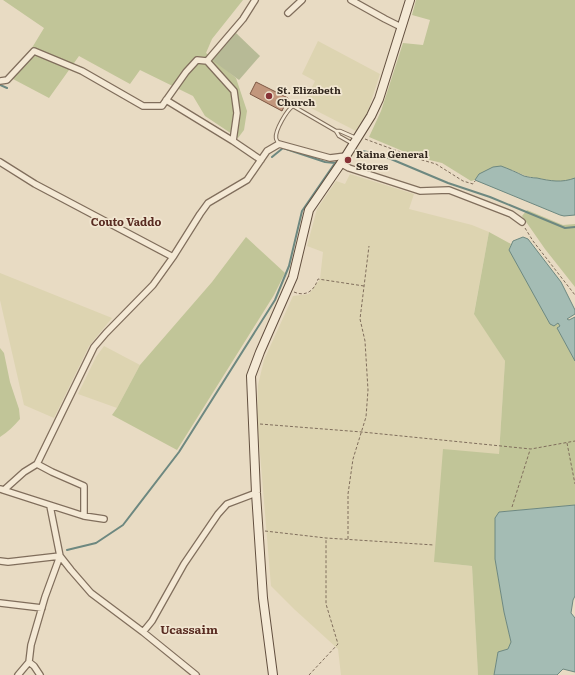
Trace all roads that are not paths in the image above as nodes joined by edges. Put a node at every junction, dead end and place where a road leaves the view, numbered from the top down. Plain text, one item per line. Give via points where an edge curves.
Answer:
1 (255, 0) edge
2 (302, 0) edge
3 (351, 0) edge
4 (410, 0) edge
5 (288, 13) dead end
6 (402, 27) junction
7 (207, 61) junction
8 (0, 81) edge
9 (166, 100) junction
10 (336, 131) junction
11 (356, 140) junction
12 (233, 141) junction
13 (279, 144) junction
14 (343, 159) junction
15 (261, 160) junction
16 (0, 162) edge
17 (522, 222) road end
18 (173, 257) junction
19 (37, 464) junction
20 (1, 490) edge
21 (256, 493) junction
22 (50, 506) junction
23 (84, 516) junction
24 (104, 519) dead end
25 (60, 556) junction
26 (0, 561) edge
27 (0, 603) edge
28 (42, 608) junction
29 (143, 632) junction
30 (29, 662) junction
31 (18, 675) edge
32 (40, 675) edge
33 (196, 675) edge
34 (273, 675) edge

1 - 7 street via 243,19
2 - 5 street
3 - 6 street
4 - 6 street
6 - 11 street via 379,99
7 - 9 street via 197,60
7 - 12 street via 234,90 237,113
8 - 9 street via 7,80 34,51 82,71 143,106 162,106
9 - 12 street
10 - 11 lane
10 - 11 lane via 339,136
10 - 13 lane via 293,106 289,108 277,131 276,138
11 - 14 street
12 - 15 street
13 - 14 street
13 - 15 street via 267,151
14 - 17 street via 349,168 420,191 449,190 511,214
14 - 21 street via 309,210 293,277 251,376
15 - 18 street via 247,180 208,203
16 - 18 street via 35,184
18 - 19 street via 154,285 94,347
19 - 20 street
19 - 23 street via 84,486
20 - 22 street
21 - 29 street via 226,504 184,564 152,621
21 - 34 street via 263,598
22 - 23 street
22 - 25 street
23 - 24 street
25 - 26 street
25 - 28 street
25 - 29 street via 91,593
27 - 28 street
28 - 30 street via 31,645
29 - 33 street
30 - 31 street
30 - 32 street

